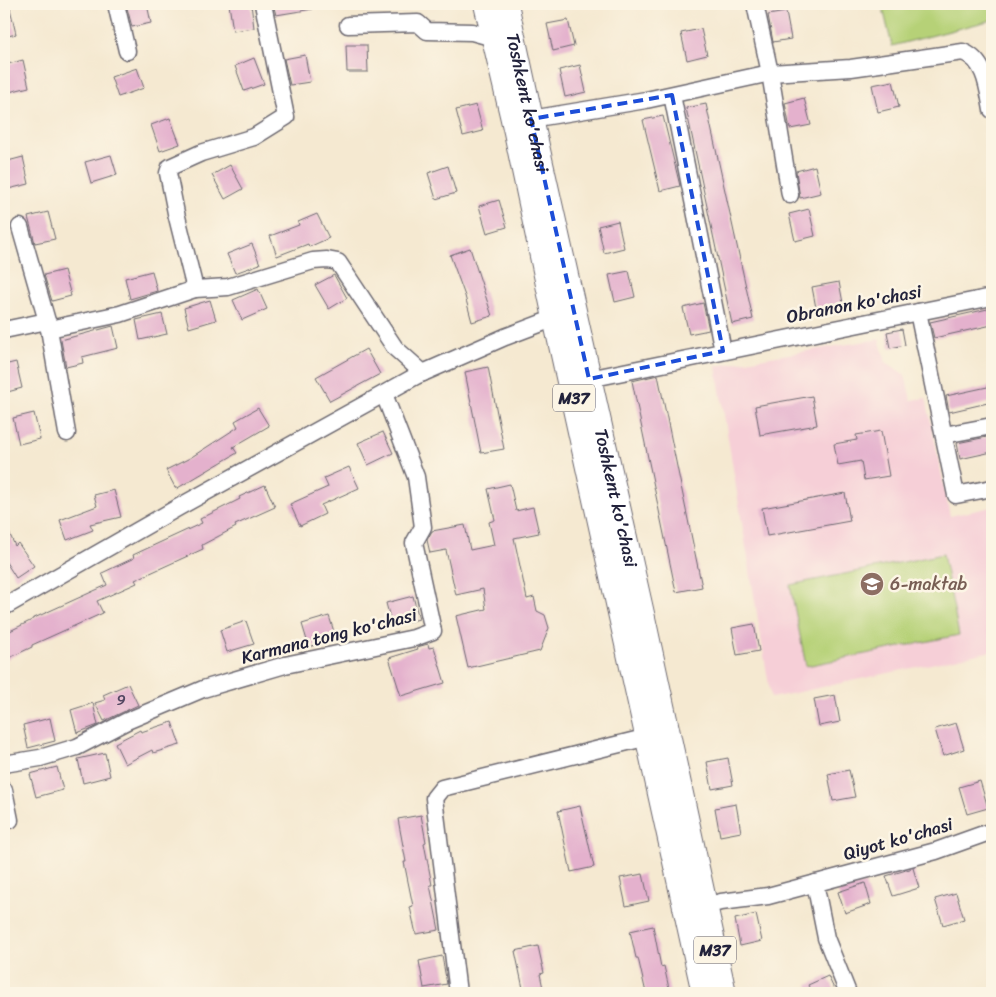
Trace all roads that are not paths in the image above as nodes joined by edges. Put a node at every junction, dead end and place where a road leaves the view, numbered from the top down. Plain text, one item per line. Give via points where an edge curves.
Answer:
1 (116, 4) edge
2 (263, 4) edge
3 (486, 4) edge
4 (506, 4) edge
5 (755, 4) edge
6 (348, 25) dead end
7 (494, 38) junction
8 (127, 51) dead end
9 (770, 73) junction
10 (672, 95) junction
11 (992, 110) edge
12 (531, 119) junction
13 (790, 196) dead end
14 (20, 227) dead end
15 (195, 289) junction
16 (992, 297) edge
17 (918, 312) junction
18 (555, 318) junction
19 (48, 325) junction
20 (4, 330) edge
21 (723, 351) junction
22 (423, 373) junction
23 (590, 379) junction
24 (384, 394) junction
25 (992, 426) edge
26 (67, 433) dead end
27 (944, 435) junction
28 (992, 488) edge
29 (4, 608) edge
30 (648, 737) junction
31 (4, 764) edge
32 (4, 790) edge
33 (10, 820) dead end
34 (992, 831) edge
35 (815, 883) junction
36 (696, 908) junction
37 (458, 993) edge
38 (704, 993) edge
39 (724, 993) edge
40 (848, 993) edge

1 - 8 street
2 - 15 street via 286,118 254,137 201,153 170,167 168,173
3 - 7 highway, Toshkent ko'chasi / M37
4 - 12 highway, Toshkent ko'chasi / M37
5 - 9 street
6 - 7 street via 418,22 427,31 472,32
7 - 18 highway, Toshkent ko'chasi / M37
9 - 10 street
9 - 11 street via 851,68 963,52 972,56 984,74
9 - 13 street
10 - 12 street
10 - 21 street
12 - 23 highway, Toshkent ko'chasi / M37
14 - 19 street
15 - 19 street via 120,314
15 - 22 street via 228,287 313,261 338,262 395,348
16 - 17 street, Obranon ko'chasi
17 - 21 street, Obranon ko'chasi
17 - 27 street
18 - 22 street
18 - 30 highway, Toshkent ko'chasi / M37
19 - 20 street
19 - 26 street
21 - 23 street, Obranon ko'chasi
22 - 24 street
23 - 36 highway, Toshkent ko'chasi / M37
24 - 29 street
24 - 31 street, Karmana tong ko'chasi via 416,477 423,527 414,543 433,631 203,688 77,746 40,758
25 - 27 street
27 - 28 street via 956,495
30 - 36 highway, Toshkent ko'chasi / M37
30 - 37 street via 442,788 434,798
32 - 33 street
34 - 35 street, Qiyot ko'chasi via 936,851
35 - 36 street, Qiyot ko'chasi via 768,896
35 - 40 street via 826,938
36 - 38 highway, Toshkent ko'chasi / M37
36 - 39 highway, Toshkent ko'chasi / M37

